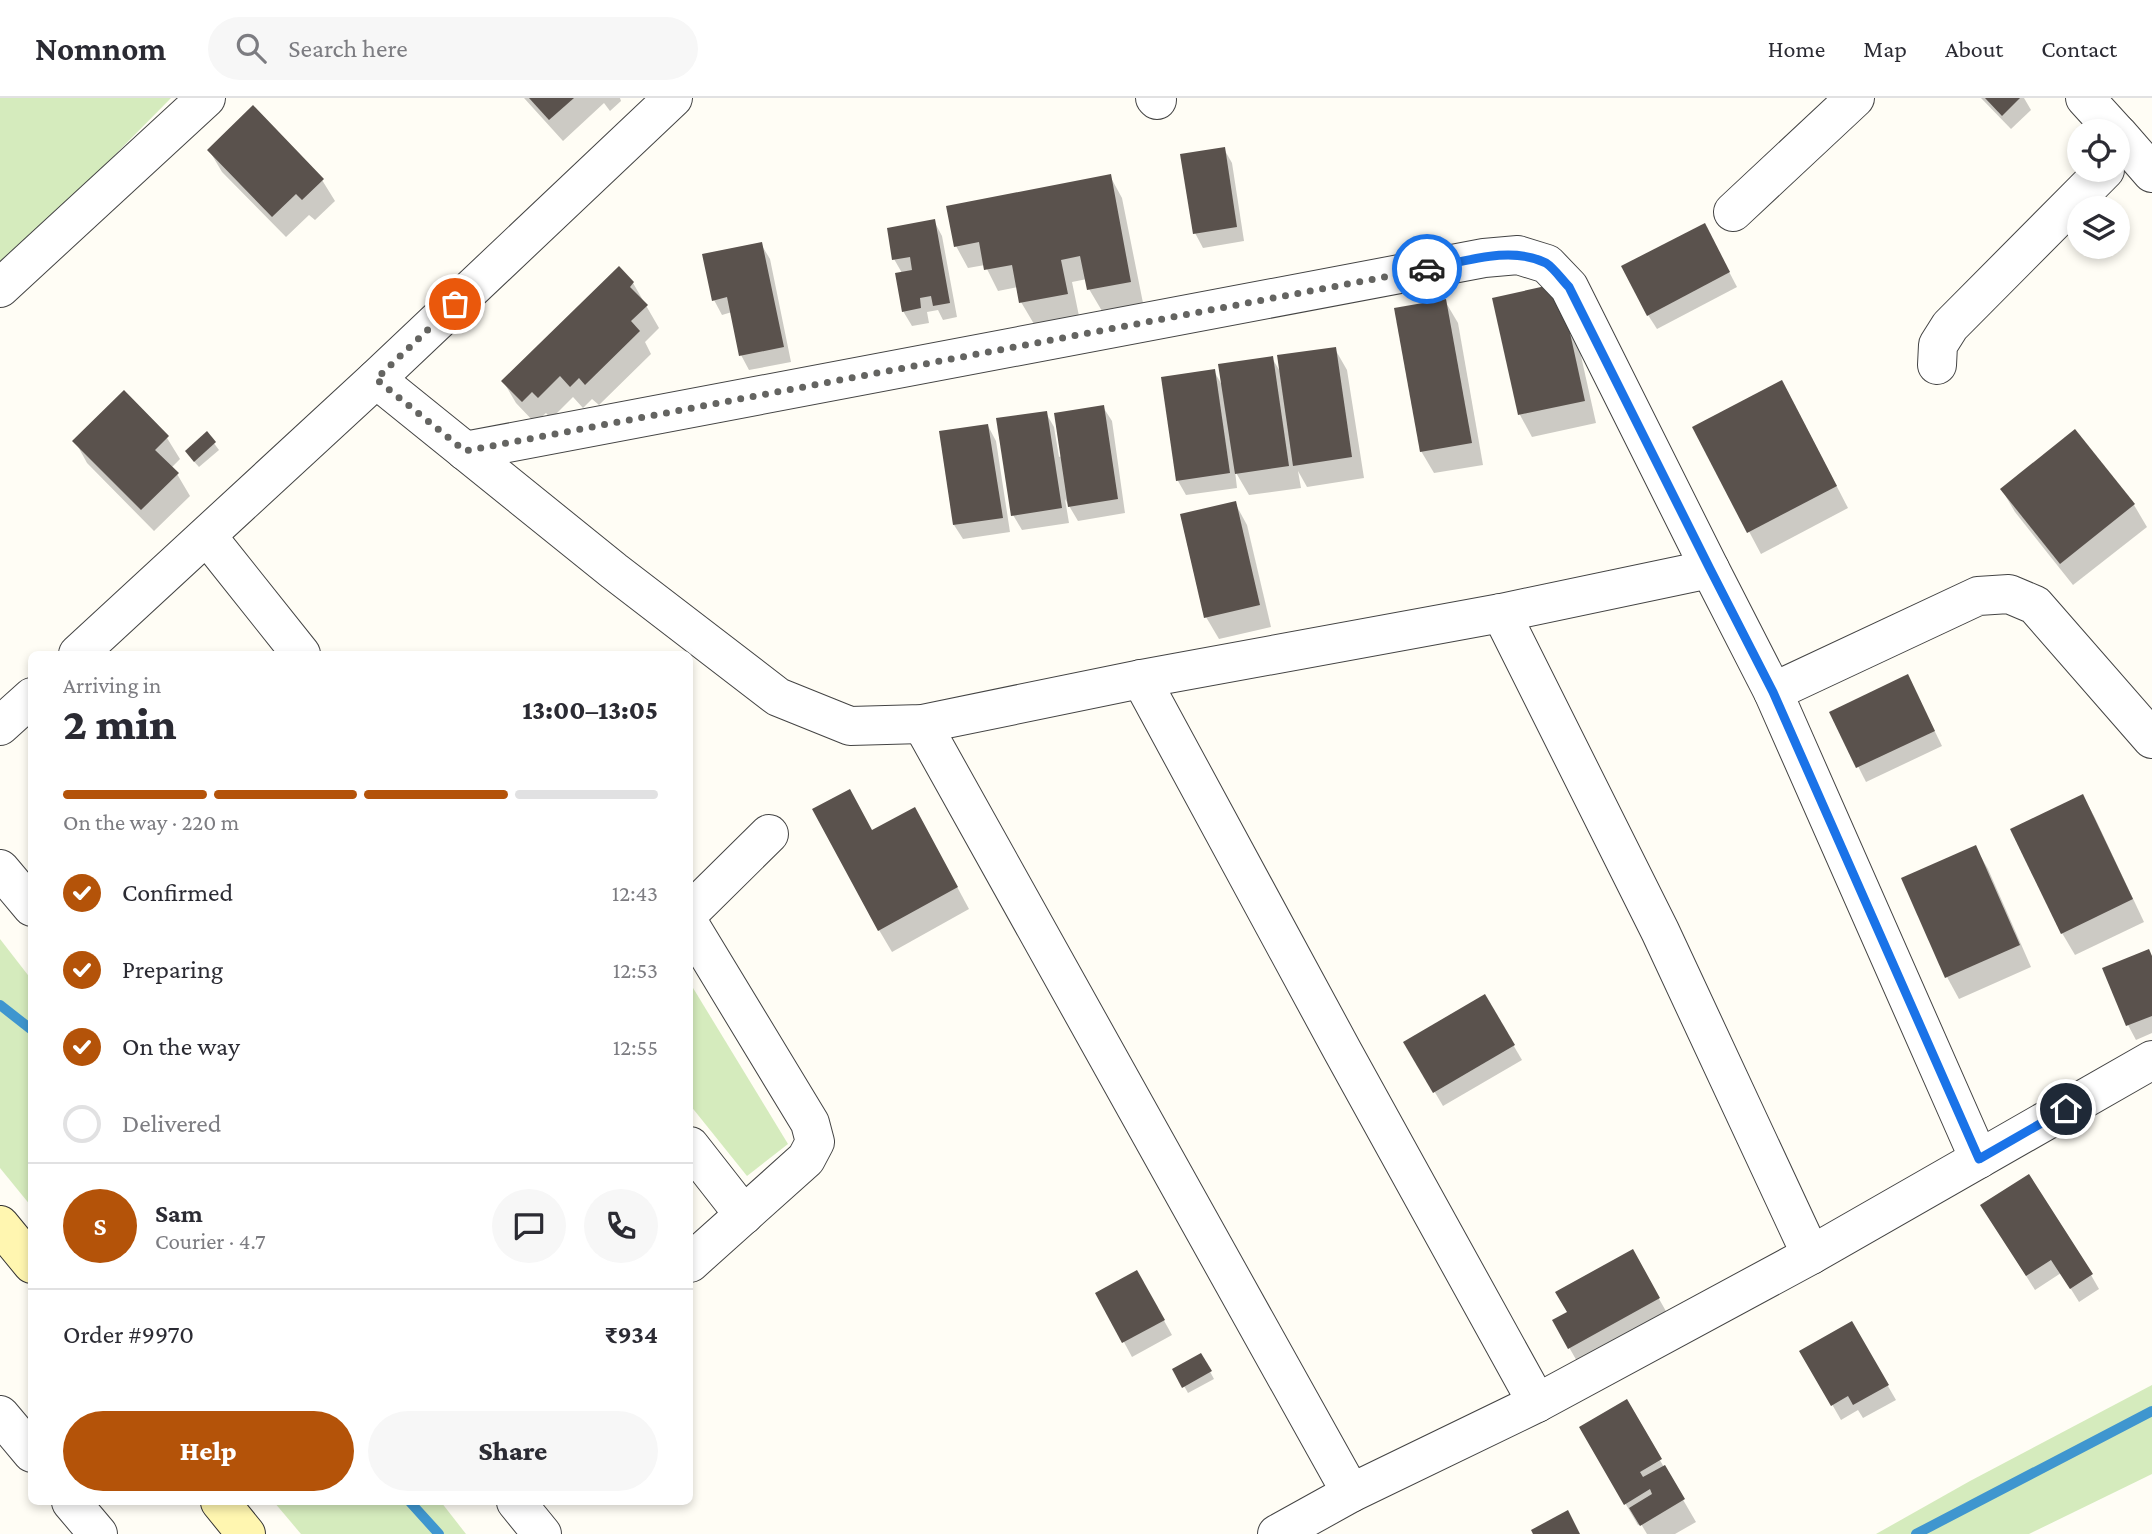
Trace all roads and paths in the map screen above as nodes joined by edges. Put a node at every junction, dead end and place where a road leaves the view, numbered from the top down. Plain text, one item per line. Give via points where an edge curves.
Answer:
1 (206, 98) edge
2 (673, 98) edge
3 (1855, 98) edge
4 (2085, 98) edge
5 (2100, 119) edge
6 (2093, 182) edge
7 (1733, 212) dead end
8 (0, 288) edge
9 (1937, 365) dead end
10 (376, 379) junction
11 (465, 451) junction
12 (207, 536) junction
13 (1710, 569) junction
14 (1501, 613) junction
15 (81, 651) edge
16 (299, 651) edge
17 (1141, 679) junction
18 (1773, 692) junction
19 (28, 701) edge
20 (922, 723) junction
21 (0, 726) edge
22 (2152, 739) edge
23 (769, 834) dead end
24 (0, 869) edge
25 (28, 902) edge
26 (693, 909) edge
27 (693, 930) edge
28 (2152, 1060) edge
29 (693, 1150) edge
30 (1979, 1159) junction
31 (744, 1215) junction
32 (1811, 1255) junction
33 (693, 1260) edge
34 (1537, 1403) junction
35 (0, 1415) edge
36 (28, 1448) edge
37 (1351, 1493) junction
38 (74, 1505) edge
39 (222, 1505) edge
40 (518, 1505) edge
41 (98, 1534) edge
42 (246, 1534) edge
43 (542, 1534) edge
44 (1277, 1534) edge

1 - 8 street
2 - 10 street
3 - 7 street
4 - 5 street
6 - 9 street via 1950,326 1938,345
10 - 11 street
10 - 12 street
11 - 13 street via 1518,255 1547,264 1569,287
11 - 20 street via 778,696 850,726
12 - 15 street
12 - 16 street
13 - 14 street
13 - 18 street
14 - 17 street
14 - 32 street via 1660,931
17 - 20 street
17 - 34 street
18 - 22 street via 1978,596 2009,594 2035,605
18 - 30 street
19 - 21 street
20 - 37 street
23 - 26 street
24 - 25 street
27 - 31 street via 810,1123 815,1142 806,1159
28 - 30 street
29 - 31 street
30 - 32 street
31 - 33 street
32 - 34 street
34 - 37 street
35 - 36 street
37 - 44 street
38 - 41 street
39 - 42 main road
40 - 43 street

